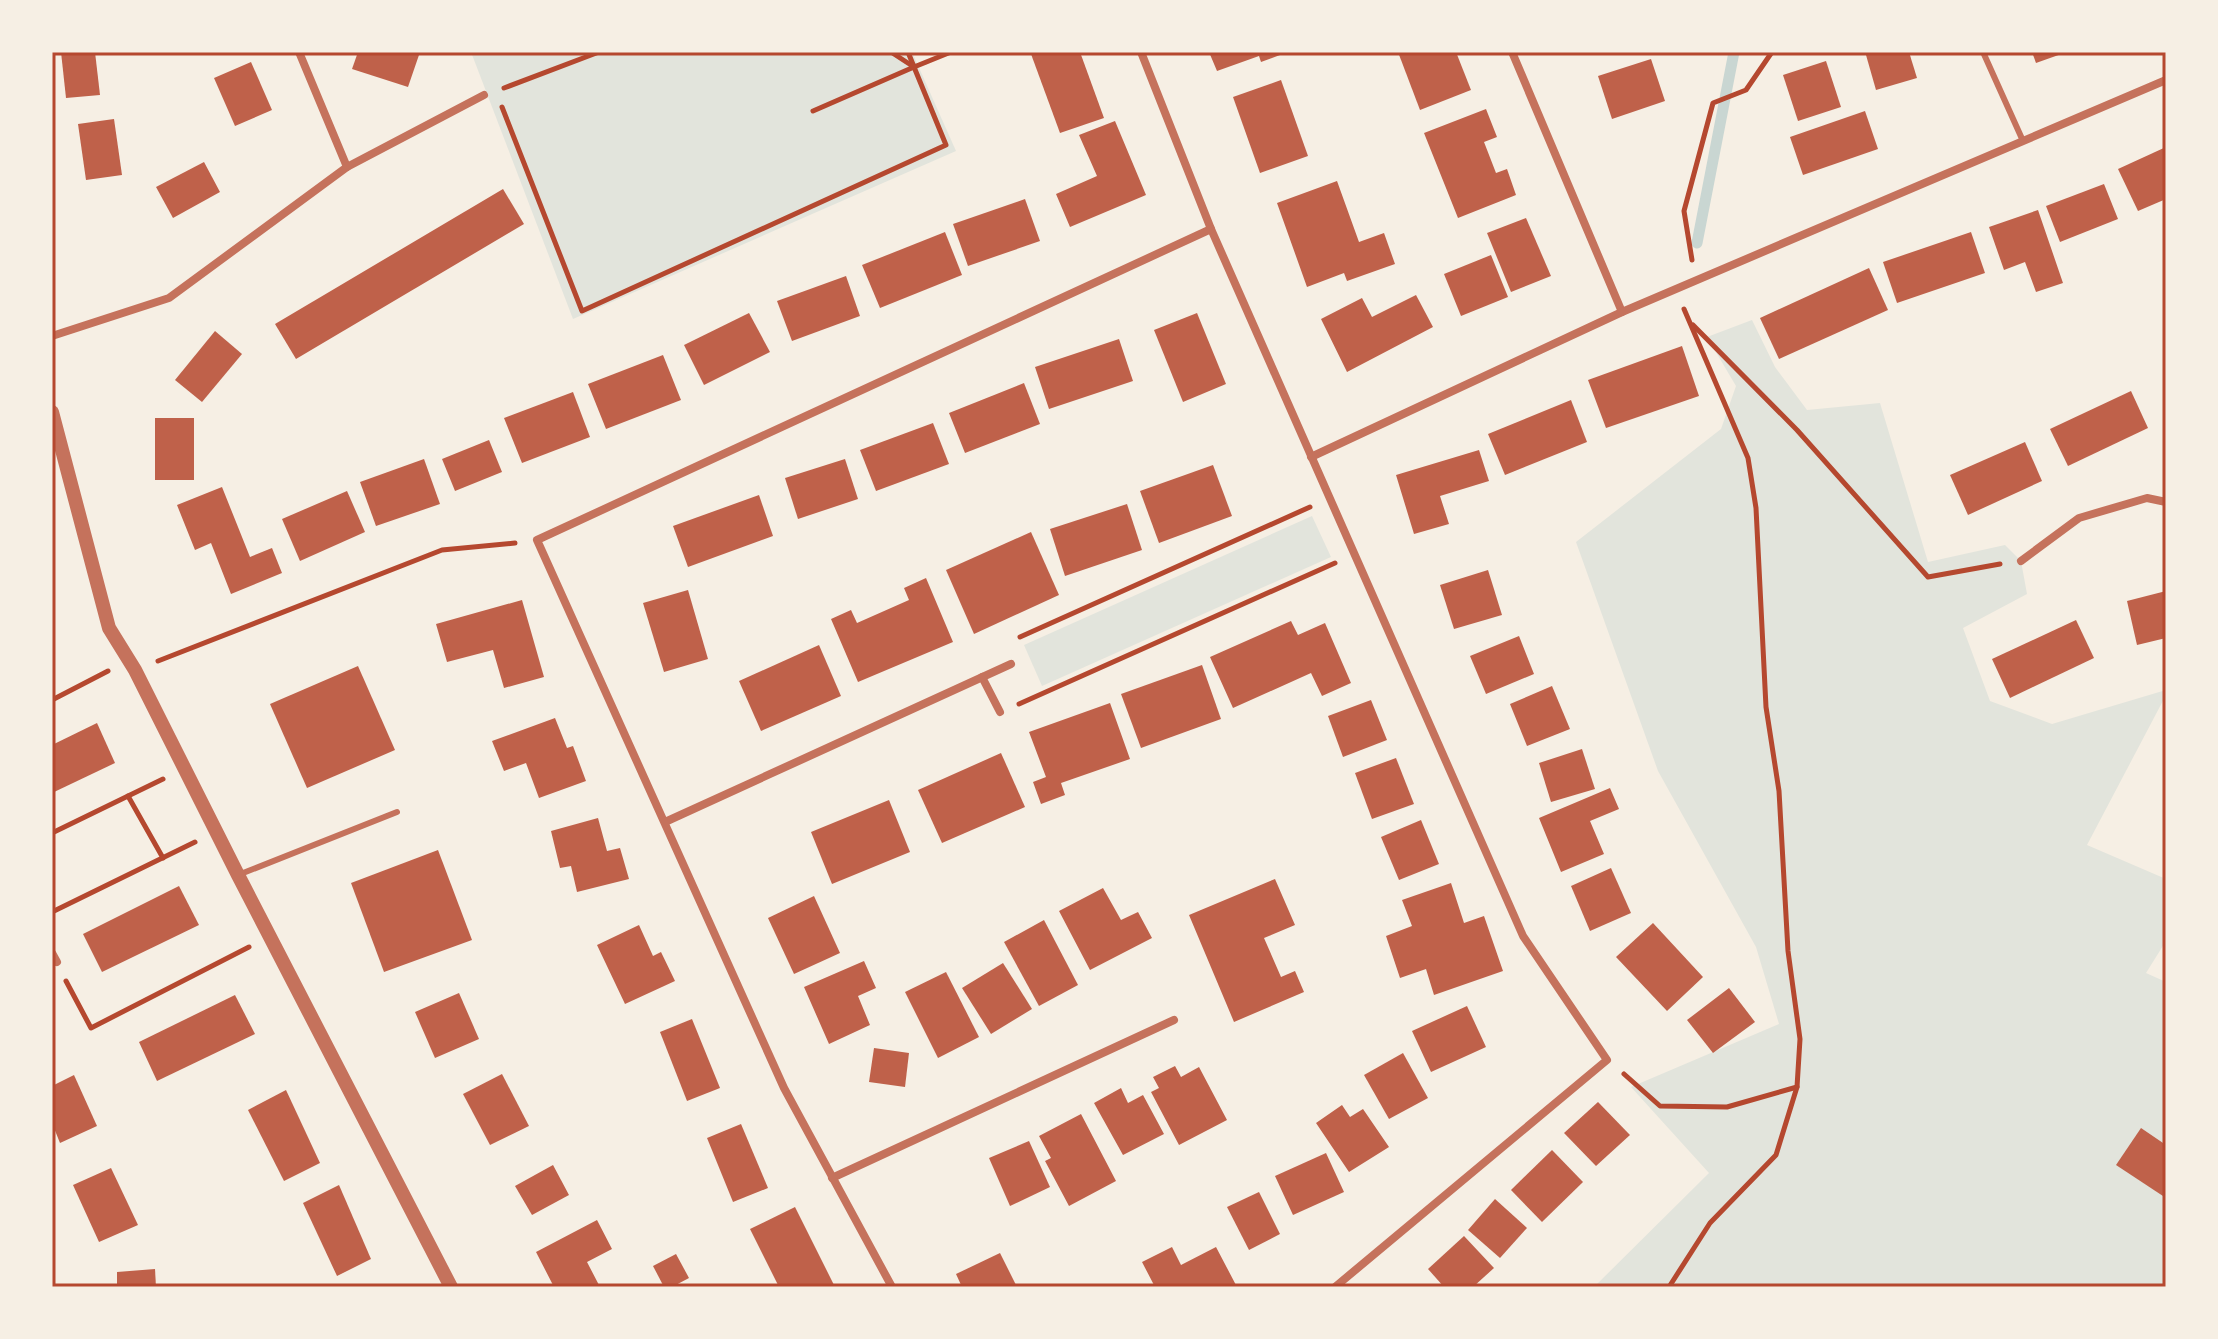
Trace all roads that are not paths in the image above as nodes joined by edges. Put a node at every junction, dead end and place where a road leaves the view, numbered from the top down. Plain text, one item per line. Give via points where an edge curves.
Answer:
1 (299, 52) edge
2 (1141, 52) edge
3 (1512, 52) edge
4 (1983, 52) edge
5 (2166, 80) edge
6 (484, 95) road end
7 (2023, 141) junction
8 (347, 167) junction
9 (1211, 229) junction
10 (1622, 312) junction
11 (52, 336) edge
12 (52, 412) edge
13 (1311, 457) junction
14 (2166, 502) edge
15 (2021, 561) road end
16 (1011, 664) dead end
17 (982, 677) junction
18 (1000, 712) road end
19 (397, 812) dead end
20 (665, 822) junction
21 (238, 875) junction
22 (1174, 1020) dead end
23 (832, 1178) junction
24 (451, 1287) edge
25 (892, 1287) edge
26 (1335, 1287) edge

1 - 8 street
2 - 9 street
3 - 10 street
4 - 7 lane
5 - 7 street
6 - 8 street
7 - 10 street
8 - 11 street via 169,298
9 - 13 street
9 - 20 street via 537,540
10 - 13 street
12 - 21 street via 109,628
13 - 26 street via 1523,936 1607,1060
14 - 15 street via 2147,498 2079,518
16 - 17 street
17 - 18 street
17 - 20 street
19 - 21 lane
20 - 23 street via 784,1088
21 - 24 street
22 - 23 street
23 - 25 street

